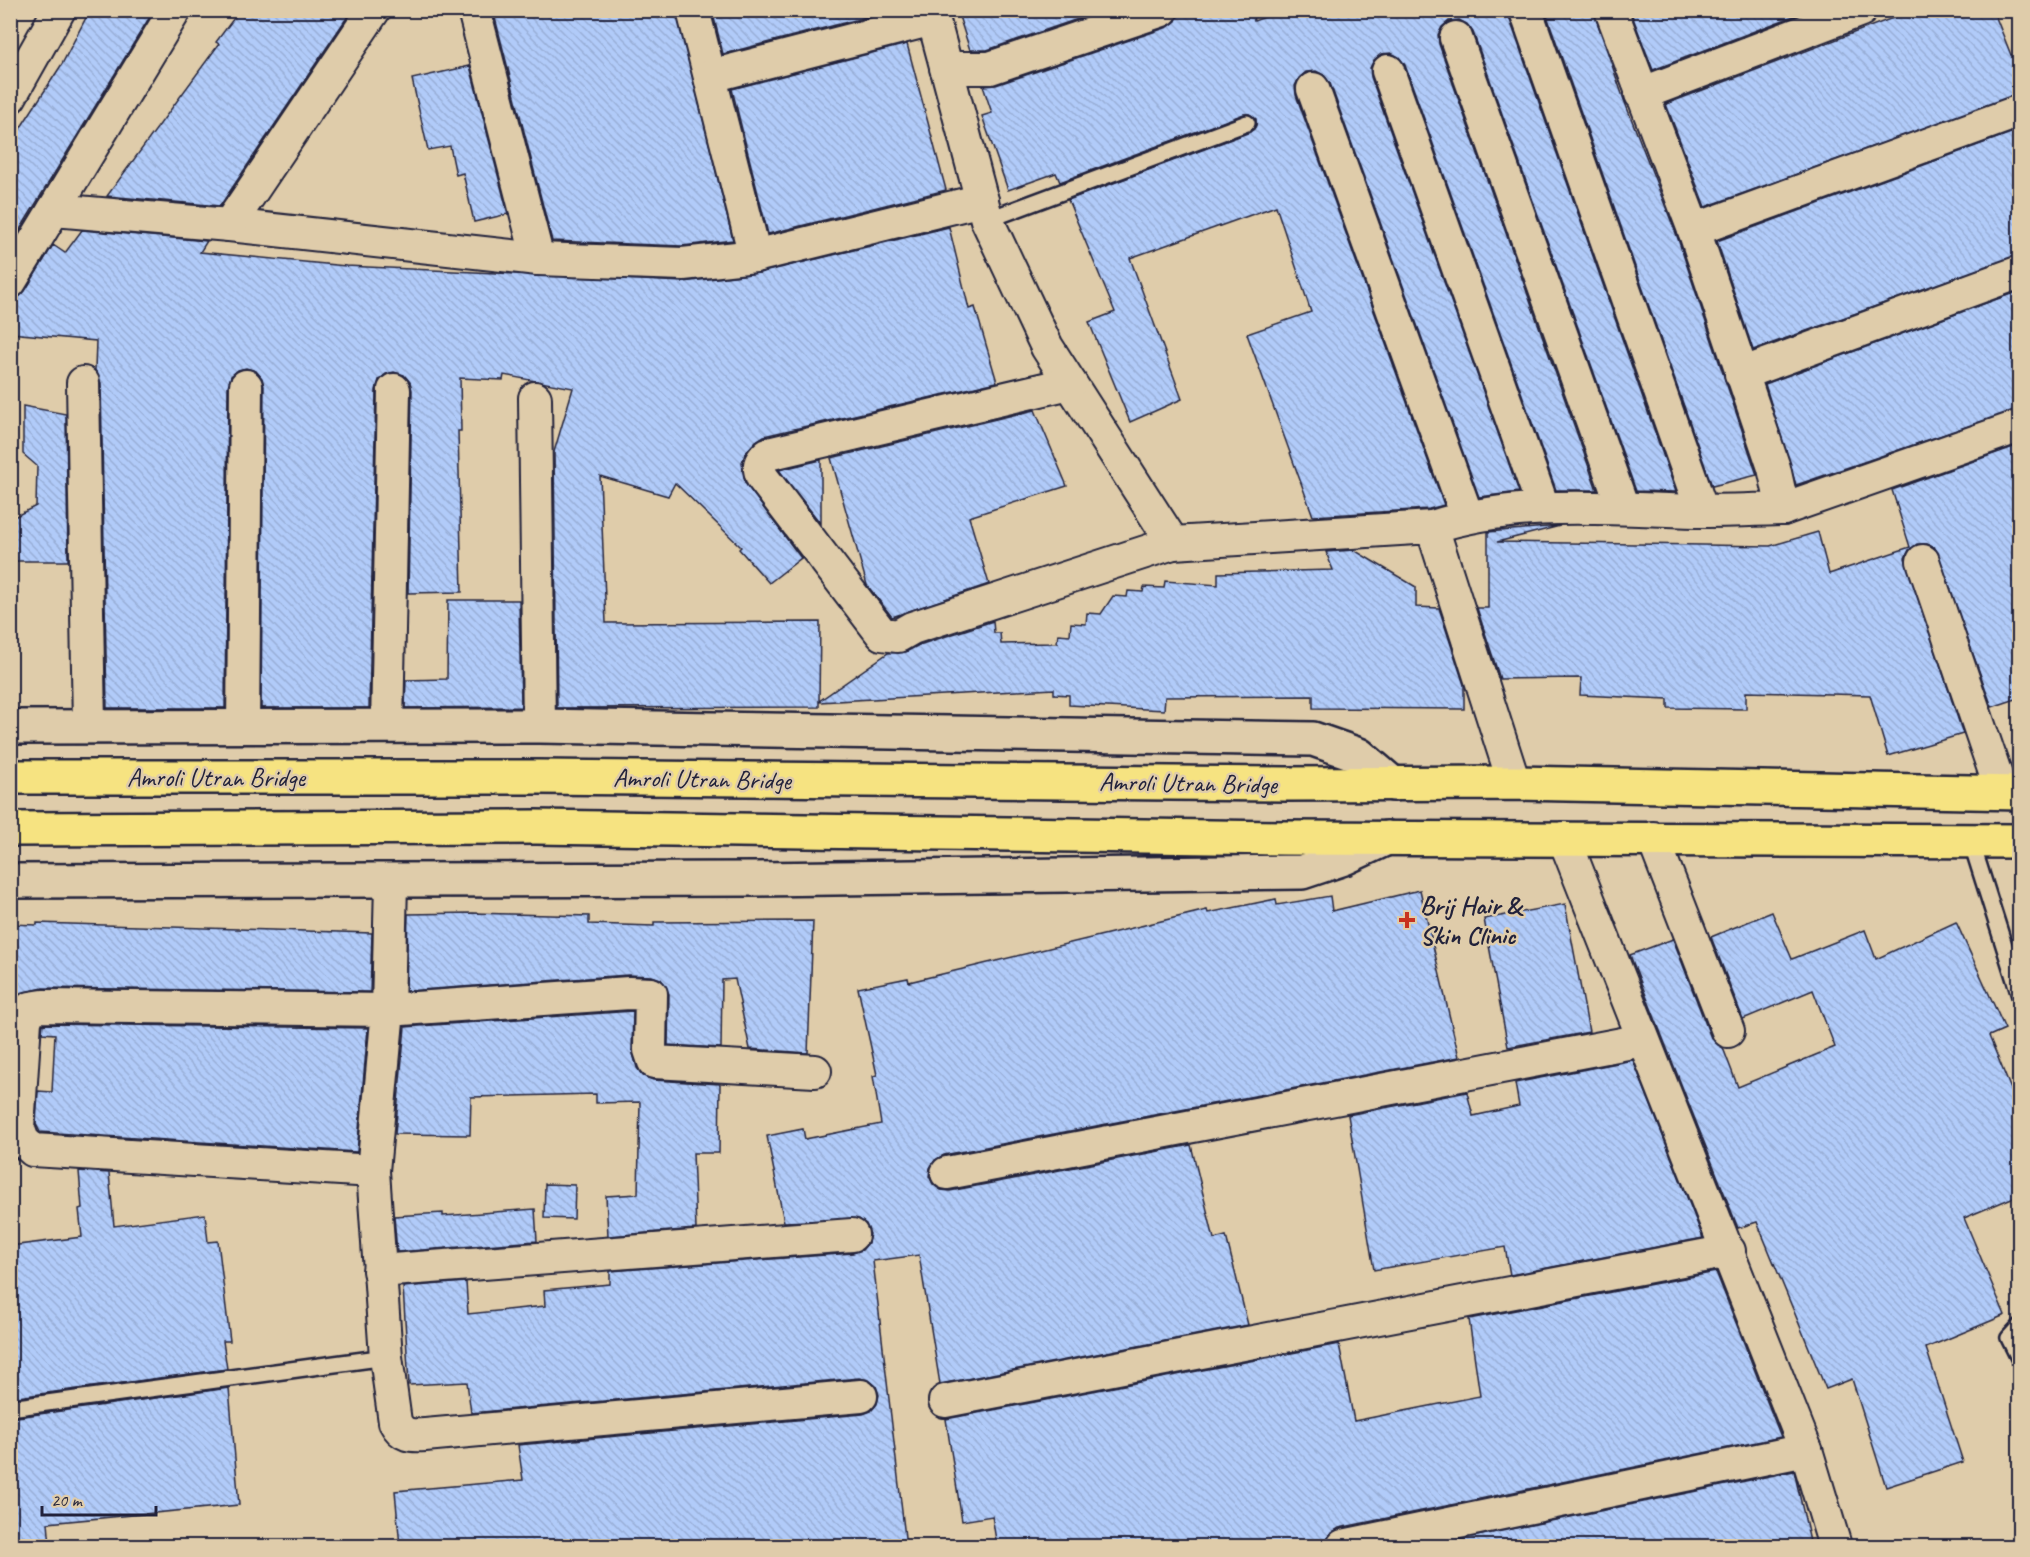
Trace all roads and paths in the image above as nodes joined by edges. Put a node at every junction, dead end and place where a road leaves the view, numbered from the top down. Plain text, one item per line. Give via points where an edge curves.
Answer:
1 (59, 10) edge
2 (175, 10) edge
3 (374, 10) edge
4 (474, 10) edge
5 (693, 10) edge
6 (1162, 10) edge
7 (1611, 10) edge
8 (1861, 10) edge
9 (1527, 14) dead end
10 (932, 15) edge
11 (1456, 38) dead end
12 (946, 68) junction
13 (1388, 71) dead end
14 (711, 76) junction
15 (1313, 89) dead end
16 (1641, 94) junction
17 (10, 97) edge
18 (2019, 111) edge
19 (1247, 123) dead end
20 (54, 210) junction
21 (985, 210) junction
22 (229, 225) junction
23 (1694, 230) junction
24 (755, 256) junction
25 (538, 259) junction
26 (2019, 272) edge
27 (10, 282) edge
28 (1741, 374) junction
29 (83, 383) dead end
30 (1070, 383) junction
31 (246, 386) dead end
32 (394, 390) dead end
33 (535, 398) dead end
34 (2019, 426) edge
35 (1542, 507) junction
36 (1623, 508) junction
37 (1783, 509) junction
38 (1702, 511) junction
39 (1467, 516) junction
40 (1432, 527) junction
41 (1173, 543) junction
42 (1923, 561) dead end
43 (89, 725) junction
44 (387, 726) junction
45 (539, 726) junction
46 (10, 727) edge
47 (243, 727) junction
48 (10, 777) edge
49 (1514, 783) junction
50 (1393, 784) junction
51 (2011, 793) edge
52 (10, 829) edge
53 (1387, 838) junction
54 (1563, 838) junction
55 (1653, 838) junction
56 (1971, 841) junction
57 (2019, 841) edge
58 (10, 880) edge
59 (391, 882) junction
60 (2019, 996) edge
61 (388, 1010) junction
62 (1728, 1031) dead end
63 (1643, 1040) junction
64 (815, 1071) dead end
65 (373, 1171) junction
66 (947, 1173) dead end
67 (852, 1235) dead end
68 (1729, 1251) junction
69 (379, 1271) junction
70 (2019, 1326) edge
71 (386, 1357) junction
72 (2019, 1360) edge
73 (861, 1395) dead end
74 (945, 1401) dead end
75 (10, 1408) edge
76 (1806, 1450) junction
77 (1343, 1546) edge
78 (1835, 1546) edge

1 - 17 street
2 - 20 street
3 - 22 street
4 - 25 street
5 - 14 street
6 - 12 street via 990,68
7 - 16 street
8 - 16 street
9 - 38 street
10 - 12 street
10 - 14 street
11 - 36 street
12 - 21 street
13 - 35 street
14 - 24 street
15 - 39 street
16 - 23 street
18 - 23 street
19 - 21 lane
20 - 22 street
20 - 27 street
21 - 24 street
21 - 30 street via 1047,347
22 - 25 street
23 - 28 street
24 - 25 street via 683,264
26 - 28 street
28 - 37 street via 1774,468
29 - 43 street
30 - 41 street
30 - 41 street via 768,454 759,468 882,633 898,636 912,628
31 - 47 street
32 - 44 street
33 - 45 street
34 - 37 street
35 - 36 street
35 - 39 street
36 - 38 street
37 - 38 street
39 - 40 street
40 - 41 street
40 - 49 street
42 - 51 street
43 - 46 main road
43 - 47 main road
44 - 45 main road
44 - 47 main road
45 - 50 main road via 1313,739 1359,755
48 - 50 main road, Amroli Utran Bridge
49 - 50 main road, Amroli Utran Bridge
49 - 51 main road, Amroli Utran Bridge
52 - 53 main road, Amroli Utran Bridge via 536,827
53 - 54 main road, Amroli Utran Bridge
53 - 59 main road via 1302,873
54 - 55 main road, Amroli Utran Bridge
54 - 63 street
55 - 56 main road, Amroli Utran Bridge
55 - 62 street
56 - 57 main road, Amroli Utran Bridge
56 - 60 lane
58 - 59 main road
59 - 61 street
61 - 64 street via 651,994 650,1050 654,1062
61 - 65 street
61 - 65 street via 43,1006 30,1008 26,1021 18,1127 23,1141 33,1149
63 - 66 street
63 - 68 street
65 - 69 street
67 - 69 street
68 - 74 street
68 - 76 street
69 - 71 street
70 - 72 lane via 2009,1338
71 - 73 street via 395,1422 399,1430 410,1436
71 - 75 lane
76 - 77 street
76 - 78 street

